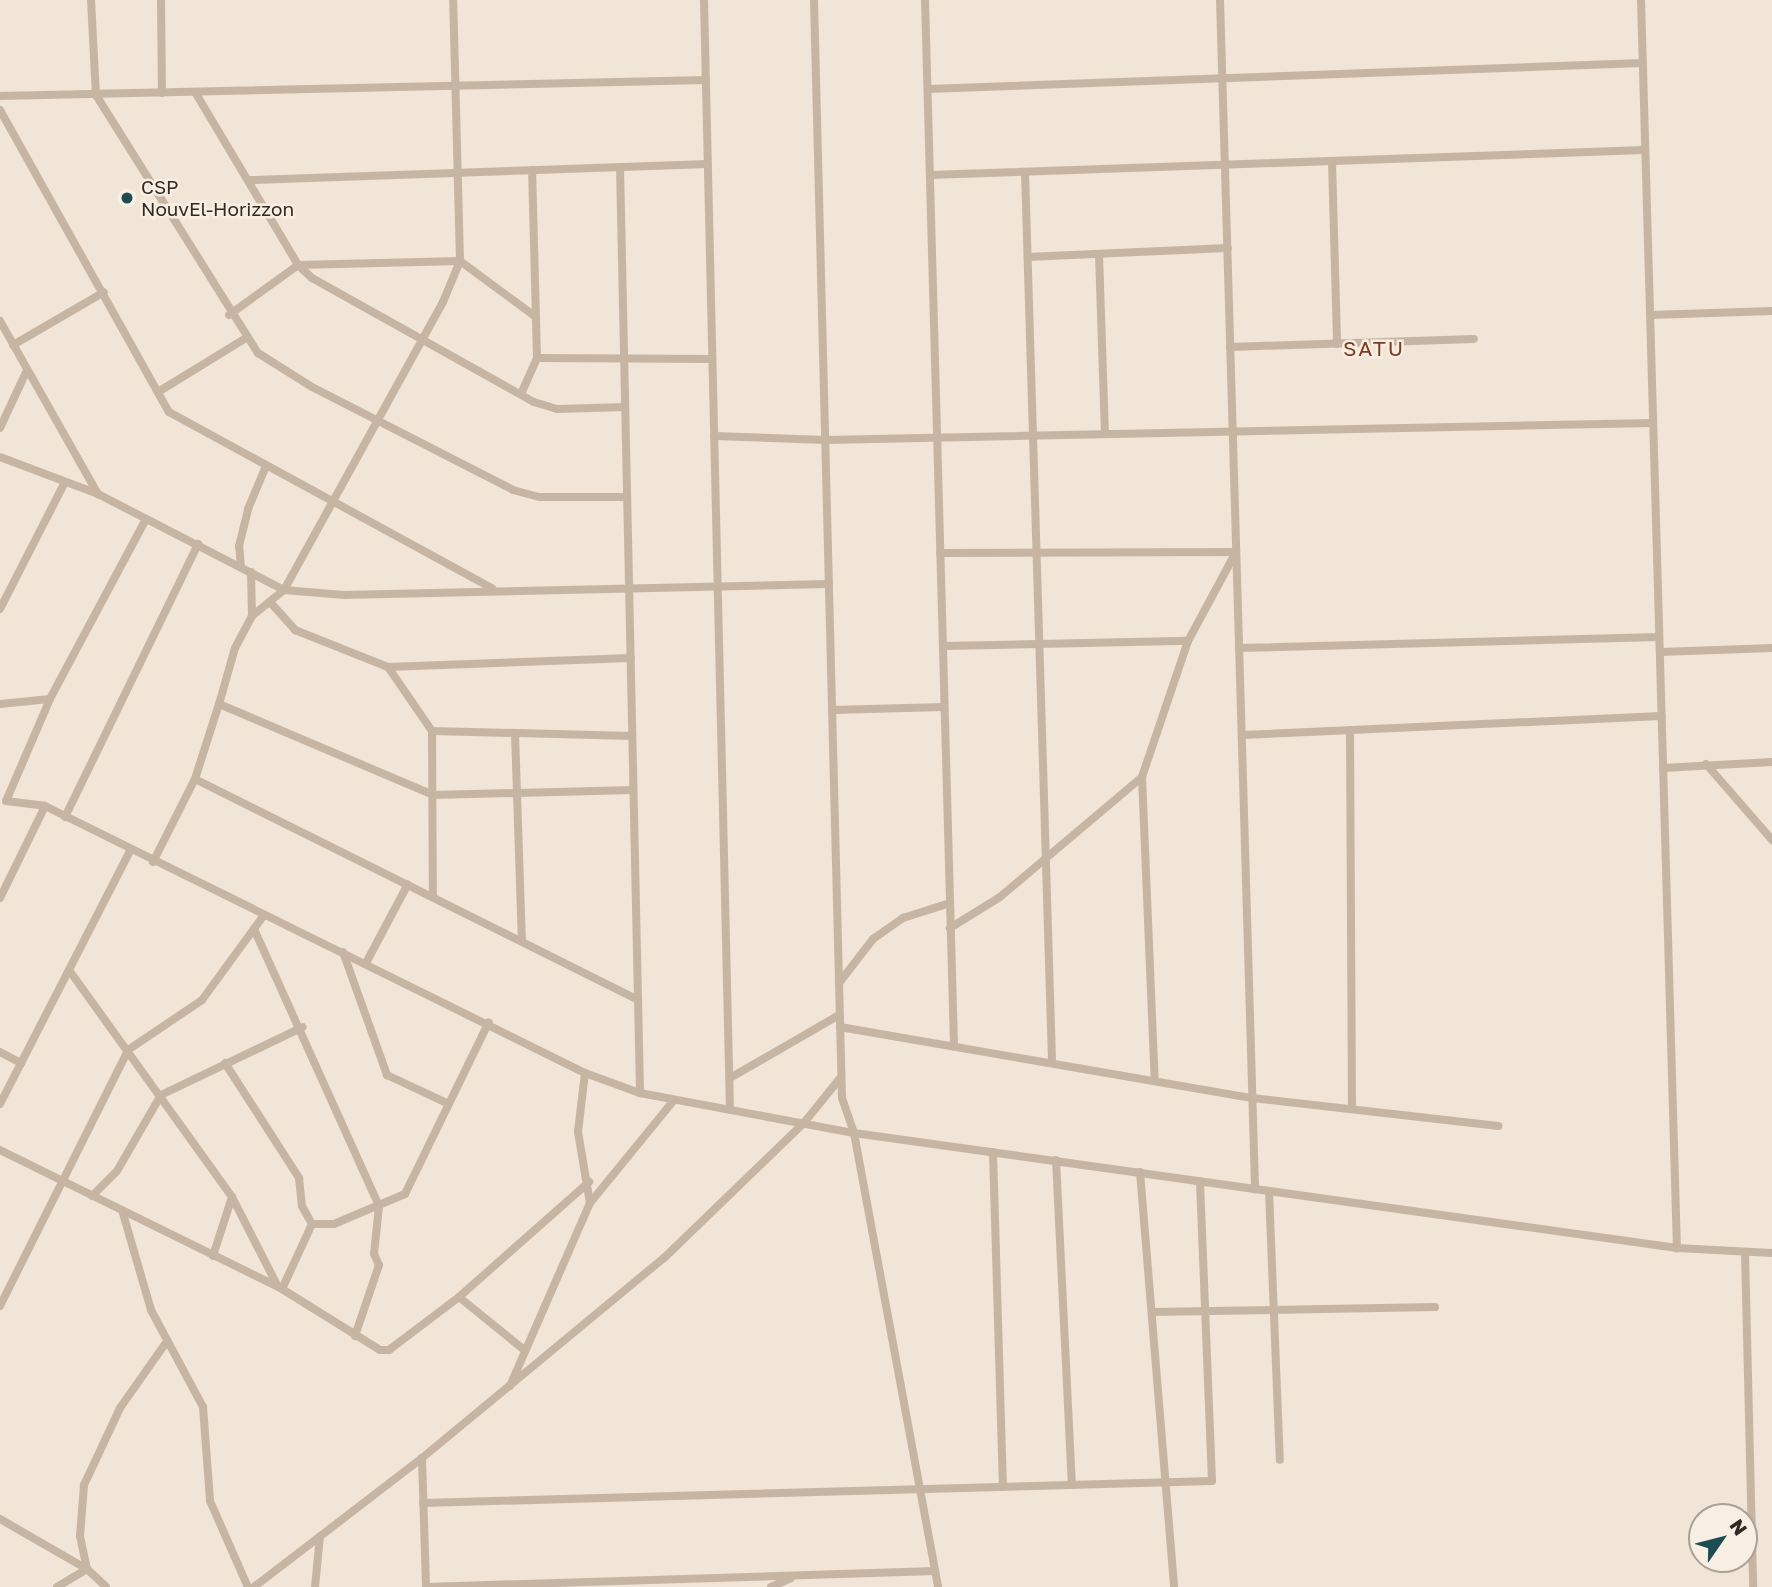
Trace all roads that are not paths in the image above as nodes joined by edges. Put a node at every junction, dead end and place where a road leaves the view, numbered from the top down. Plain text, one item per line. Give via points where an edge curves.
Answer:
1 (91, 0) edge
2 (161, 0) edge
3 (453, 0) edge
4 (704, 0) edge
5 (814, 0) edge
6 (925, 0) edge
7 (1220, 0) edge
8 (1641, 0) edge
9 (1643, 63) junction
10 (1223, 78) junction
11 (706, 80) junction
12 (455, 84) junction
13 (928, 89) junction
14 (195, 92) junction
15 (162, 93) junction
16 (96, 95) junction
17 (0, 96) edge
18 (0, 110) edge
19 (1645, 150) junction
20 (1332, 161) junction
21 (708, 164) junction
22 (1225, 165) junction
23 (621, 167) junction
24 (532, 170) junction
25 (1025, 172) junction
26 (457, 173) junction
27 (930, 175) junction
28 (251, 180) junction
29 (1228, 248) junction
30 (1099, 254) junction
31 (1028, 257) junction
32 (460, 261) junction
33 (298, 265) junction
34 (104, 292) junction
35 (1772, 311) edge
36 (229, 315) junction
37 (1650, 315) junction
38 (536, 317) junction
39 (0, 321) edge
40 (0, 332) edge
41 (9, 337) junction
42 (246, 338) junction
43 (1474, 339) dead end
44 (422, 340) junction
45 (1337, 344) junction
46 (13, 345) junction
47 (1230, 347) junction
48 (537, 358) junction
49 (624, 359) junction
50 (712, 359) junction
51 (27, 370) junction
52 (158, 393) junction
53 (520, 394) junction
54 (625, 408) junction
55 (380, 418) junction
56 (1653, 423) junction
57 (0, 428) edge
58 (1233, 432) junction
59 (1105, 434) junction
60 (714, 436) junction
61 (1033, 436) junction
62 (937, 438) junction
63 (825, 440) junction
64 (0, 457) edge
65 (267, 466) junction
66 (64, 484) junction
67 (98, 494) junction
68 (627, 497) junction
69 (331, 502) junction
70 (146, 519) junction
71 (198, 544) junction
72 (1236, 552) junction
73 (1037, 553) junction
74 (940, 554) junction
75 (241, 567) junction
76 (250, 572) junction
77 (828, 583) junction
78 (718, 586) junction
79 (629, 587) junction
80 (284, 590) junction
81 (494, 590) junction
82 (270, 602) junction
83 (0, 609) edge
84 (252, 616) junction
85 (1660, 637) junction
86 (1188, 641) junction
87 (1039, 644) junction
88 (943, 646) junction
89 (1239, 648) junction
90 (1772, 648) edge
91 (1660, 652) junction
92 (631, 658) junction
93 (388, 667) junction
94 (50, 699) junction
95 (0, 704) edge
96 (219, 704) junction
97 (944, 708) junction
98 (832, 710) junction
99 (1662, 716) junction
100 (1350, 730) junction
101 (432, 731) junction
102 (514, 733) junction
103 (1242, 735) junction
104 (632, 736) junction
105 (1772, 762) edge
106 (1706, 764) junction
107 (1663, 768) junction
108 (1142, 777) junction
109 (195, 779) junction
110 (633, 790) junction
111 (517, 793) junction
112 (433, 795) junction
113 (3, 801) edge
114 (45, 806) junction
115 (65, 817) junction
116 (1772, 839) edge
117 (130, 851) junction
118 (1045, 856) junction
119 (153, 862) junction
120 (408, 884) junction
121 (433, 896) junction
122 (0, 898) edge
123 (950, 903) junction
124 (264, 915) junction
125 (950, 928) junction
126 (254, 929) junction
127 (522, 940) junction
128 (343, 952) junction
129 (366, 964) junction
130 (69, 971) junction
131 (838, 983) junction
132 (638, 1000) junction
133 (839, 1015) junction
134 (489, 1022) junction
135 (303, 1027) junction
136 (840, 1027) junction
137 (954, 1047) junction
138 (128, 1050) junction
139 (0, 1052) edge
140 (21, 1063) junction
141 (225, 1063) junction
142 (1052, 1063) junction
143 (585, 1073) junction
144 (842, 1077) junction
145 (730, 1078) junction
146 (1155, 1081) junction
147 (640, 1093) junction
148 (161, 1095) junction
149 (1252, 1098) junction
150 (674, 1100) junction
151 (0, 1104) edge
152 (449, 1104) junction
153 (1352, 1109) junction
154 (730, 1110) junction
155 (803, 1124) junction
156 (1498, 1125) dead end
157 (854, 1133) junction
158 (0, 1150) edge
159 (993, 1152) junction
160 (1056, 1160) junction
161 (1140, 1172) junction
162 (63, 1181) junction
163 (1200, 1181) junction
164 (589, 1182) junction
165 (1255, 1189) junction
166 (1269, 1191) junction
167 (92, 1196) junction
168 (232, 1197) junction
169 (590, 1203) junction
170 (379, 1206) junction
171 (122, 1210) junction
172 (312, 1224) junction
173 (1677, 1248) junction
174 (1745, 1253) junction
175 (1772, 1253) edge
176 (213, 1255) junction
177 (280, 1288) junction
178 (459, 1297) junction
179 (0, 1306) edge
180 (1436, 1307) dead end
181 (1274, 1310) junction
182 (1205, 1311) junction
183 (1152, 1312) junction
184 (355, 1336) junction
185 (165, 1344) junction
186 (523, 1349) junction
187 (510, 1386) junction
188 (422, 1458) junction
189 (1280, 1461) dead end
190 (1165, 1483) junction
191 (1072, 1485) junction
192 (1003, 1487) junction
193 (921, 1489) junction
194 (424, 1503) junction
195 (0, 1518) edge
196 (320, 1536) junction
197 (87, 1569) junction
198 (935, 1571) junction
199 (797, 1575) junction
200 (57, 1587) edge
201 (106, 1587) edge
202 (247, 1587) edge
203 (254, 1587) edge
204 (315, 1587) edge
205 (426, 1587) edge
206 (771, 1587) edge
207 (938, 1587) edge
208 (1174, 1587) edge
209 (1753, 1587) edge

1 - 16 street
2 - 15 street
3 - 12 street
4 - 11 street
5 - 63 street
6 - 13 street
7 - 10 street
8 - 9 street
9 - 10 street
9 - 19 street
10 - 13 street
10 - 22 street
11 - 12 street
11 - 21 street
12 - 14 street
12 - 26 street
13 - 27 street
14 - 15 street
14 - 28 street
15 - 16 street
16 - 17 street
16 - 36 street
18 - 34 street
19 - 20 street
19 - 37 street
20 - 22 street
20 - 45 street
21 - 23 street
21 - 50 street
22 - 25 street
22 - 29 street
23 - 24 street
23 - 49 street
24 - 26 street
24 - 38 street
25 - 27 street
25 - 31 street
26 - 28 street
26 - 32 street
27 - 62 street
28 - 33 street
29 - 30 street
29 - 47 street
30 - 31 street
30 - 59 street
31 - 61 street
32 - 33 street
32 - 38 street
32 - 44 street
33 - 36 street
33 - 44 street
34 - 46 street
34 - 52 street
35 - 37 street
36 - 42 street
37 - 56 street
38 - 48 street
39 - 41 street
40 - 41 street
41 - 46 street
42 - 52 street
42 - 55 street via 258,353 312,387
43 - 45 street
44 - 53 street
44 - 55 street
45 - 47 street
46 - 51 street
47 - 58 street
48 - 49 street
48 - 53 street
49 - 50 street
49 - 54 street
50 - 60 street
51 - 57 street
51 - 67 street
52 - 65 street via 169,412
53 - 54 street via 557,409
54 - 68 street
55 - 68 street via 513,490 540,497
55 - 69 street
56 - 58 street
56 - 85 street
58 - 59 street
58 - 72 street
59 - 61 street
60 - 63 street
60 - 78 street
61 - 62 street
61 - 73 street
62 - 63 street
62 - 74 street
63 - 77 street
64 - 66 street
65 - 69 street
65 - 75 street via 248,509 239,546
66 - 67 street
66 - 83 street
67 - 70 street
68 - 79 street
69 - 80 street
69 - 81 street
70 - 71 street
70 - 94 street
71 - 75 street
71 - 115 street
72 - 73 street
72 - 86 street
72 - 89 street
73 - 74 street
73 - 87 street
74 - 88 street
75 - 76 street
76 - 80 street
76 - 84 street
77 - 78 street
77 - 98 street
78 - 79 street
78 - 145 street
79 - 81 street
79 - 92 street
80 - 81 street via 344,595
80 - 82 street
82 - 84 street
82 - 93 street via 295,630
84 - 96 street via 234,648
85 - 89 street
85 - 91 street
86 - 87 street
86 - 108 street
87 - 88 street
87 - 118 street
88 - 97 street
89 - 103 street
90 - 91 street
91 - 99 street
92 - 93 street
92 - 104 street
93 - 101 street
94 - 95 street
94 - 113 street
96 - 109 street
96 - 112 street
97 - 98 street
97 - 123 street
98 - 131 street
99 - 100 street
99 - 107 street
100 - 103 street
100 - 153 street
101 - 102 street
101 - 112 street
102 - 104 street
102 - 111 street
103 - 149 street
104 - 110 street
105 - 106 street
106 - 107 street
106 - 116 street
107 - 173 street
108 - 118 street
108 - 146 street
109 - 119 street
109 - 120 street
110 - 111 street
110 - 132 street
111 - 112 street
111 - 127 street
112 - 121 street
113 - 114 street
114 - 115 street
114 - 122 street
115 - 117 street
117 - 119 street
117 - 130 street
118 - 125 street via 1000,897
118 - 142 street
119 - 124 street
120 - 121 street
120 - 129 street
121 - 127 street
123 - 125 street
123 - 131 street via 903,918 873,939
124 - 126 street
124 - 128 street
125 - 137 street
126 - 135 street
126 - 138 street via 202,1000
127 - 132 street
128 - 129 street
128 - 152 street via 387,1075
129 - 134 street
130 - 138 street
130 - 140 street
131 - 133 street
132 - 147 street
133 - 136 street
133 - 145 street
134 - 143 street
134 - 152 street
135 - 141 street
135 - 170 street
136 - 137 street
136 - 144 street
137 - 142 street
138 - 148 street
138 - 162 street
139 - 140 street
140 - 151 street
141 - 148 street
141 - 172 street via 299,1178 302,1206
142 - 146 street
143 - 147 street
143 - 164 street via 578,1132
144 - 155 street
144 - 157 street
145 - 154 street
146 - 149 street
147 - 150 street
148 - 167 street via 117,1171
148 - 168 street
149 - 153 street
149 - 165 street
150 - 154 street
150 - 169 street
152 - 170 street via 405,1194
153 - 156 street
154 - 155 street
155 - 157 street
155 - 187 street via 664,1258
157 - 159 street
157 - 193 street
158 - 162 street
159 - 160 street
159 - 192 street
160 - 161 street
160 - 191 street
161 - 163 street
161 - 183 street
162 - 167 street
162 - 179 street
163 - 165 street
163 - 182 street
164 - 169 street
164 - 178 street
165 - 166 street
166 - 173 street
166 - 181 street
167 - 171 street
168 - 176 street
168 - 177 street
169 - 186 street
170 - 172 street via 334,1224
170 - 184 street via 374,1254 380,1265
171 - 176 street
171 - 185 street
172 - 177 street
173 - 174 street
174 - 175 street
174 - 209 street
176 - 177 street
177 - 184 street
178 - 184 street via 389,1350
178 - 186 street
180 - 181 street
181 - 182 street
181 - 189 street
182 - 183 street
182 - 190 street via 1212,1481
183 - 190 street
185 - 197 street via 120,1408 84,1485 80,1536
185 - 202 street via 203,1407 210,1501
186 - 187 street
187 - 188 street
188 - 194 street
188 - 196 street
190 - 191 street
190 - 208 street
191 - 192 street
192 - 193 street
193 - 194 street
193 - 198 street
194 - 205 street
195 - 197 street
196 - 203 street
196 - 204 street
197 - 200 street
197 - 201 street
198 - 199 street
198 - 207 street
199 - 205 street
199 - 206 street

